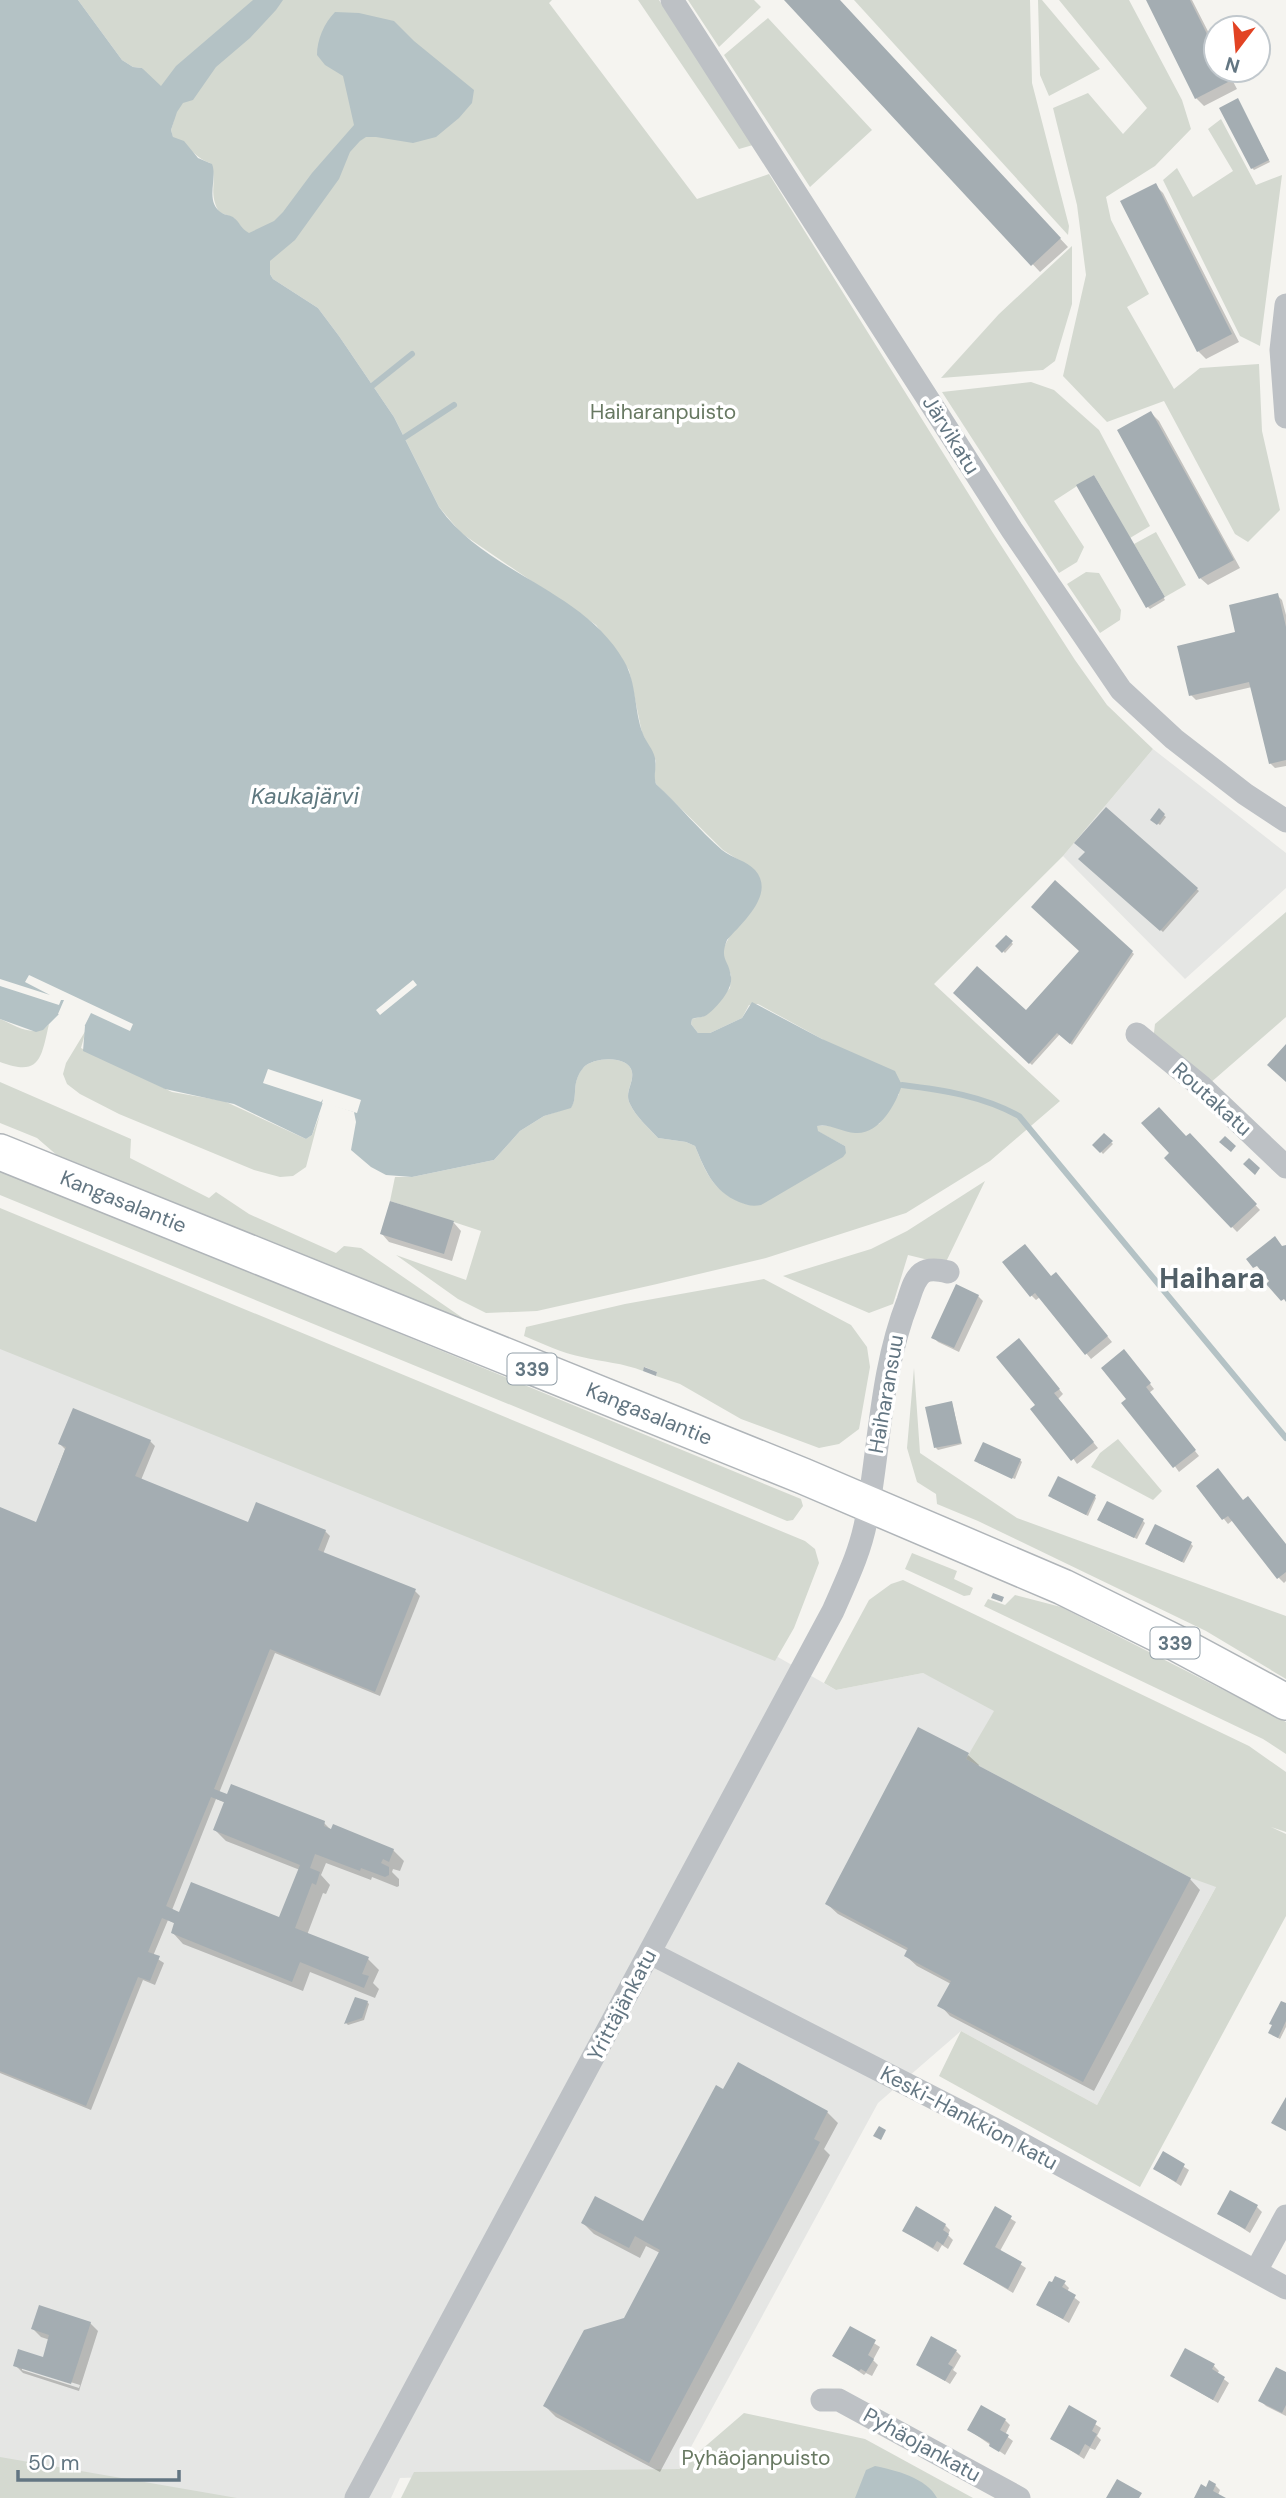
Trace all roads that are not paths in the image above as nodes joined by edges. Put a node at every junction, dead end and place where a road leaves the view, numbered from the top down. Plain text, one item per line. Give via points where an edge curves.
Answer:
1 (672, 0) edge
2 (1286, 304) edge
3 (1286, 417) edge
4 (1286, 821) edge
5 (1137, 1034) dead end
6 (0, 1152) edge
7 (1286, 1167) edge
8 (948, 1272) dead end
9 (869, 1504) junction
10 (1286, 1702) edge
11 (650, 1953) junction
12 (1286, 2216) edge
13 (1256, 2272) junction
14 (1286, 2288) edge
15 (822, 2400) dead end
16 (356, 2498) edge
17 (1019, 2498) edge

1 - 4 street, Järvikatu via 1012,530 1121,690 1174,738
2 - 3 street via 1281,350
5 - 7 street, Routakatu via 1202,1087
6 - 9 main road, Kangasalantie / 339
8 - 9 street, Haiharansuu via 922,1273 901,1316 883,1390
9 - 10 main road, Kangasalantie / 339 via 1073,1592
9 - 11 street, Yrittäjänkatu via 856,1557 833,1611
11 - 13 street, Keski-Hankkion katu via 1003,2134
11 - 16 street, Yrittäjänkatu
12 - 13 street
13 - 14 street, Keski-Hankkion katu
15 - 17 street, Pyhäojankatu via 839,2400

